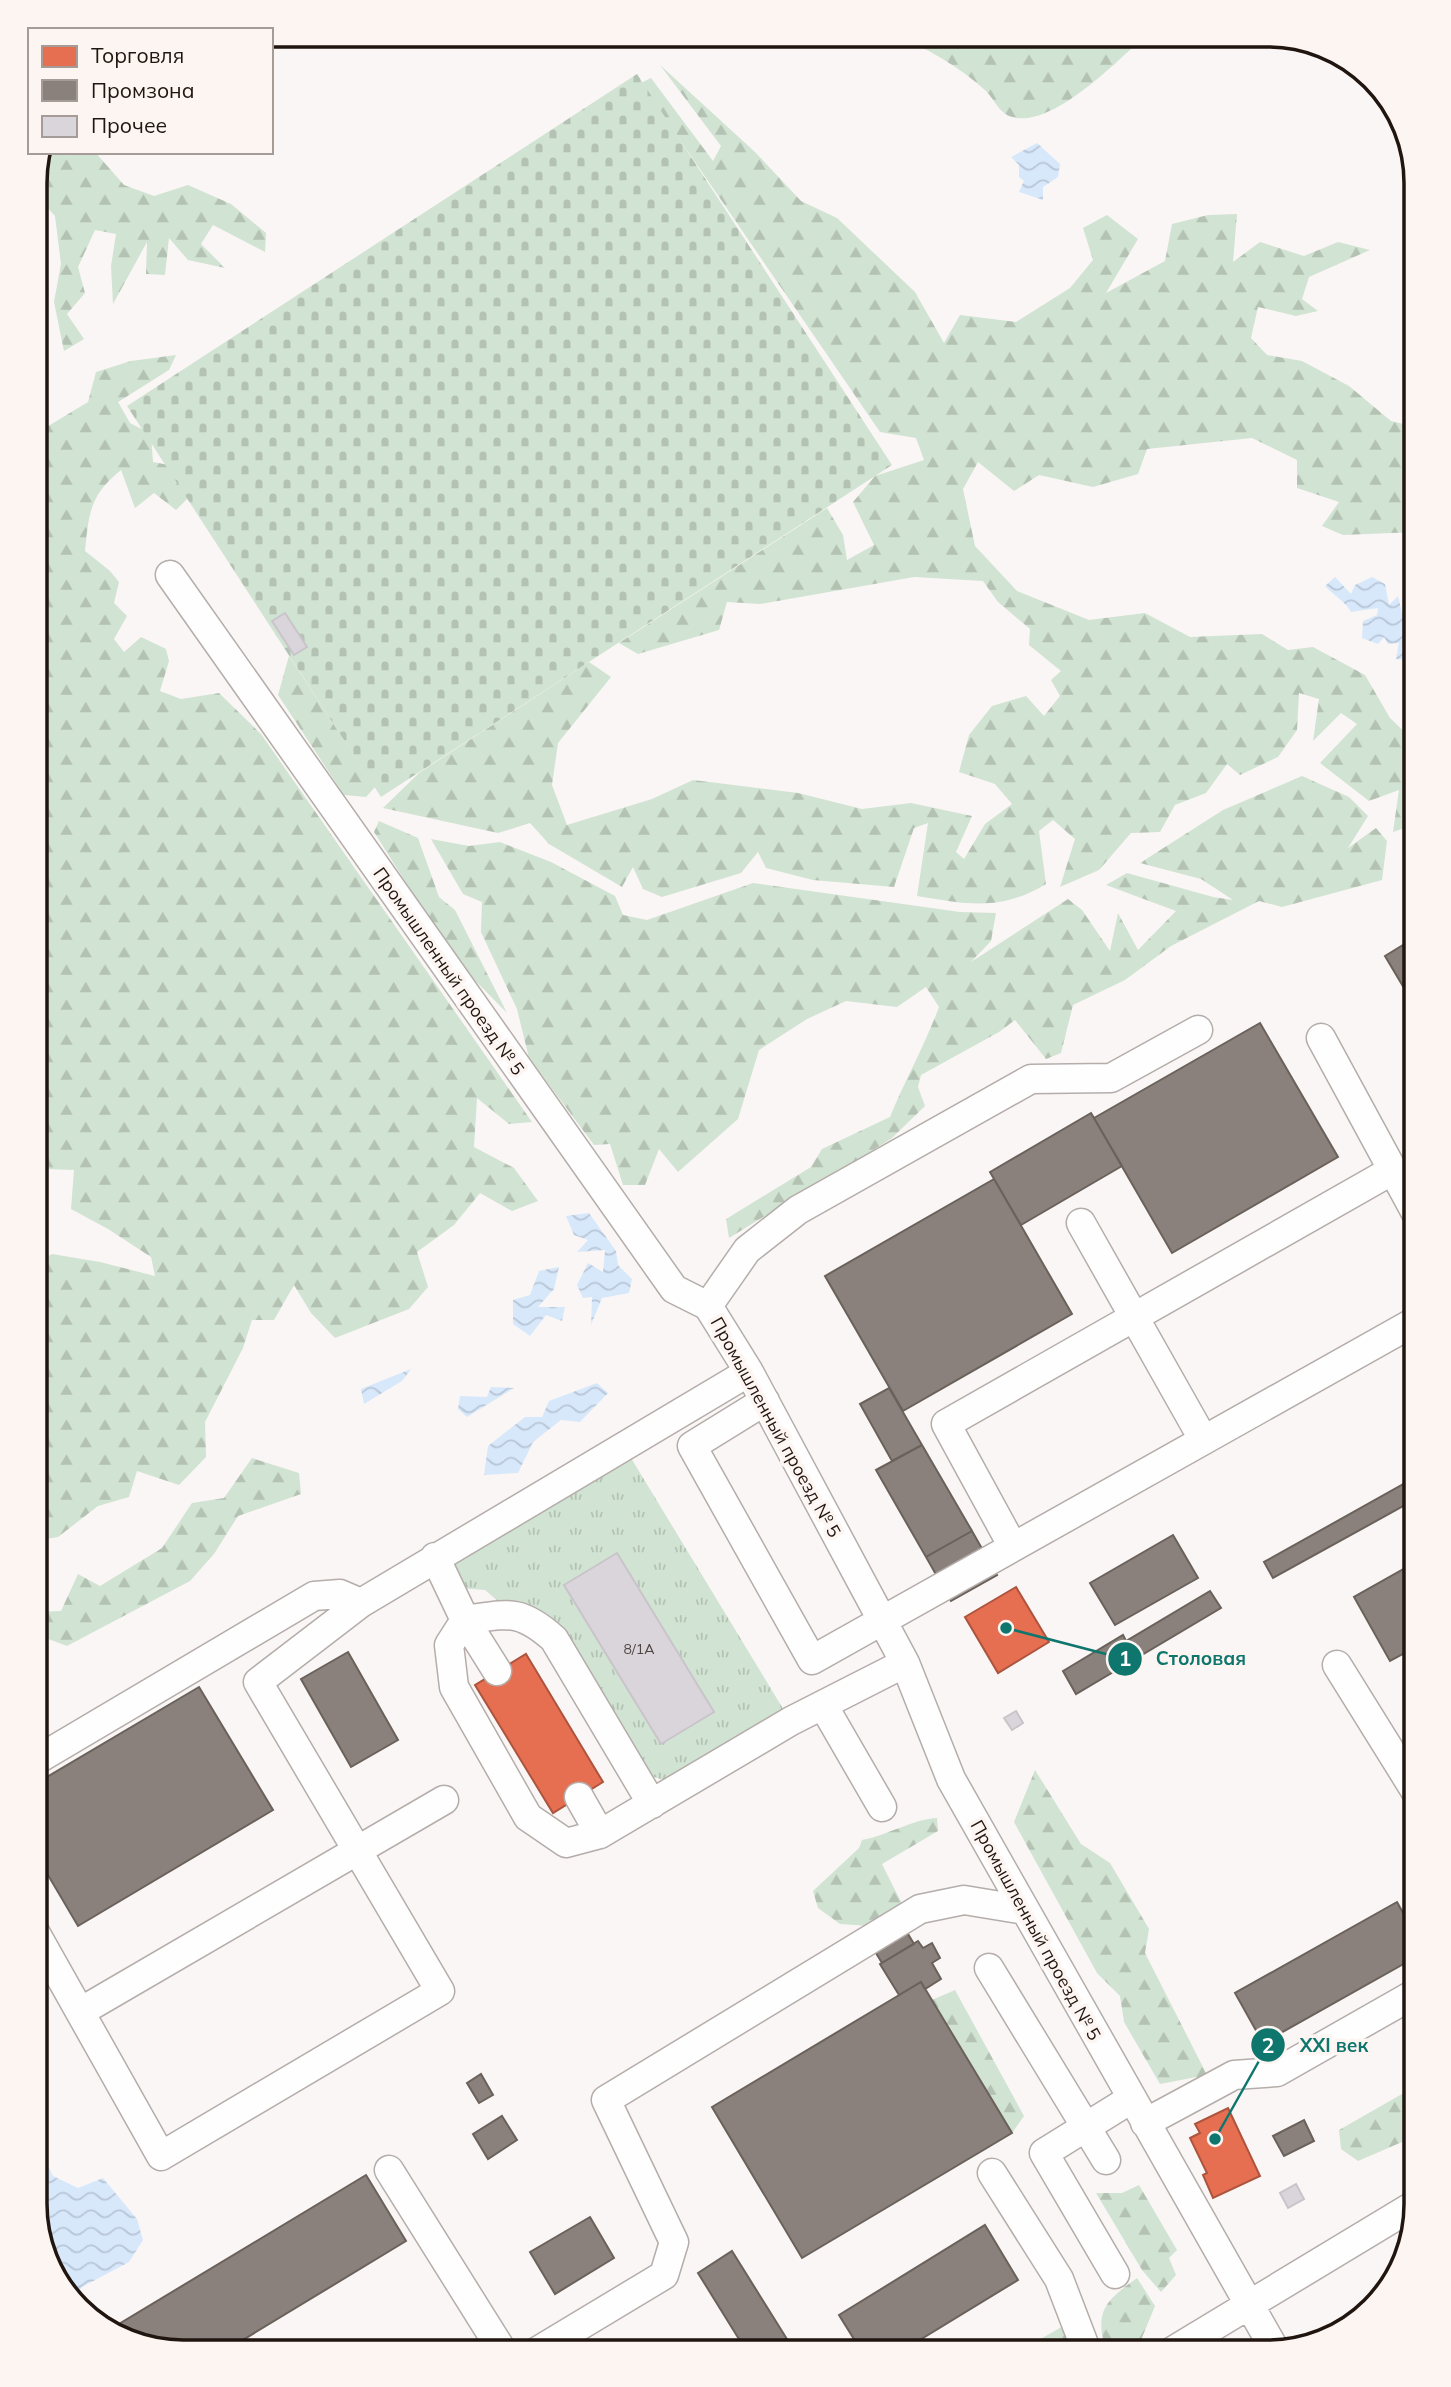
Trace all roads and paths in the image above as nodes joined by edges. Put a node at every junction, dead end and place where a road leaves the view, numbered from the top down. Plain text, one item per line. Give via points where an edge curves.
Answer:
1 (170, 575) dead end
2 (1198, 1030) dead end
3 (1321, 1038) dead end
4 (1393, 1170) junction
5 (1404, 1191) edge
6 (1081, 1223) dead end
7 (708, 1306) junction
8 (1136, 1316) junction
9 (1404, 1328) edge
10 (749, 1372) junction
11 (765, 1401) junction
12 (1203, 1439) junction
13 (1012, 1545) junction
14 (435, 1557) junction
15 (361, 1603) junction
16 (465, 1619) junction
17 (882, 1620) junction
18 (905, 1663) junction
19 (1337, 1665) dead end
20 (497, 1671) dead end
21 (823, 1705) junction
22 (47, 1754) edge
23 (1404, 1773) edge
24 (579, 1797) dead end
25 (444, 1800) dead end
26 (652, 1804) junction
27 (882, 1807) dead end
28 (600, 1834) junction
29 (357, 1851) junction
30 (1025, 1910) junction
31 (47, 1954) edge
32 (989, 1968) dead end
33 (1404, 2000) edge
34 (80, 2012) junction
35 (1138, 2111) junction
36 (1086, 2127) junction
37 (1106, 2160) dead end
38 (389, 2170) dead end
39 (992, 2172) dead end
40 (1403, 2212) edge
41 (1115, 2274) dead end
42 (1248, 2305) junction
43 (495, 2339) edge
44 (557, 2339) edge
45 (1082, 2340) edge
46 (1191, 2340) edge
47 (1269, 2340) edge

1 - 7 street, Промышленный проезд № 5 via 674,1289
2 - 7 street via 1111,1078 1031,1079 798,1210 747,1250
3 - 4 street
4 - 5 street
4 - 8 street
6 - 8 street
7 - 10 street, Промышленный проезд № 5
8 - 12 street
8 - 13 street via 946,1424
9 - 12 street
10 - 11 street, Промышленный проезд № 5
10 - 14 street
11 - 17 street, Промышленный проезд № 5
11 - 17 street via 692,1446 812,1660
12 - 13 street
13 - 17 street
14 - 15 street
14 - 16 street
15 - 22 street via 340,1594 314,1597
15 - 29 street via 258,1682
16 - 20 street
16 - 26 street via 510,1614 533,1620 554,1639
16 - 28 street via 449,1645 454,1687 528,1817 565,1843
17 - 18 street, Промышленный проезд № 5
18 - 21 street
18 - 30 street, Промышленный проезд № 5 via 951,1779
19 - 23 street
21 - 26 street
21 - 27 street
24 - 28 street
25 - 29 street
26 - 28 street
29 - 34 street
29 - 34 street via 440,1991 161,2156
30 - 35 street, Промышленный проезд № 5
30 - 44 street via 964,1900 920,1909 606,2099 674,2242 664,2276
31 - 34 street
32 - 36 street
33 - 35 street via 1277,2072 1234,2075
35 - 36 street
35 - 42 street, Промышленный проезд № 5
36 - 37 street
36 - 41 street via 1044,2153
38 - 43 street
39 - 45 street via 1059,2279
40 - 42 street
42 - 46 street
42 - 47 street, Промышленный проезд № 5

